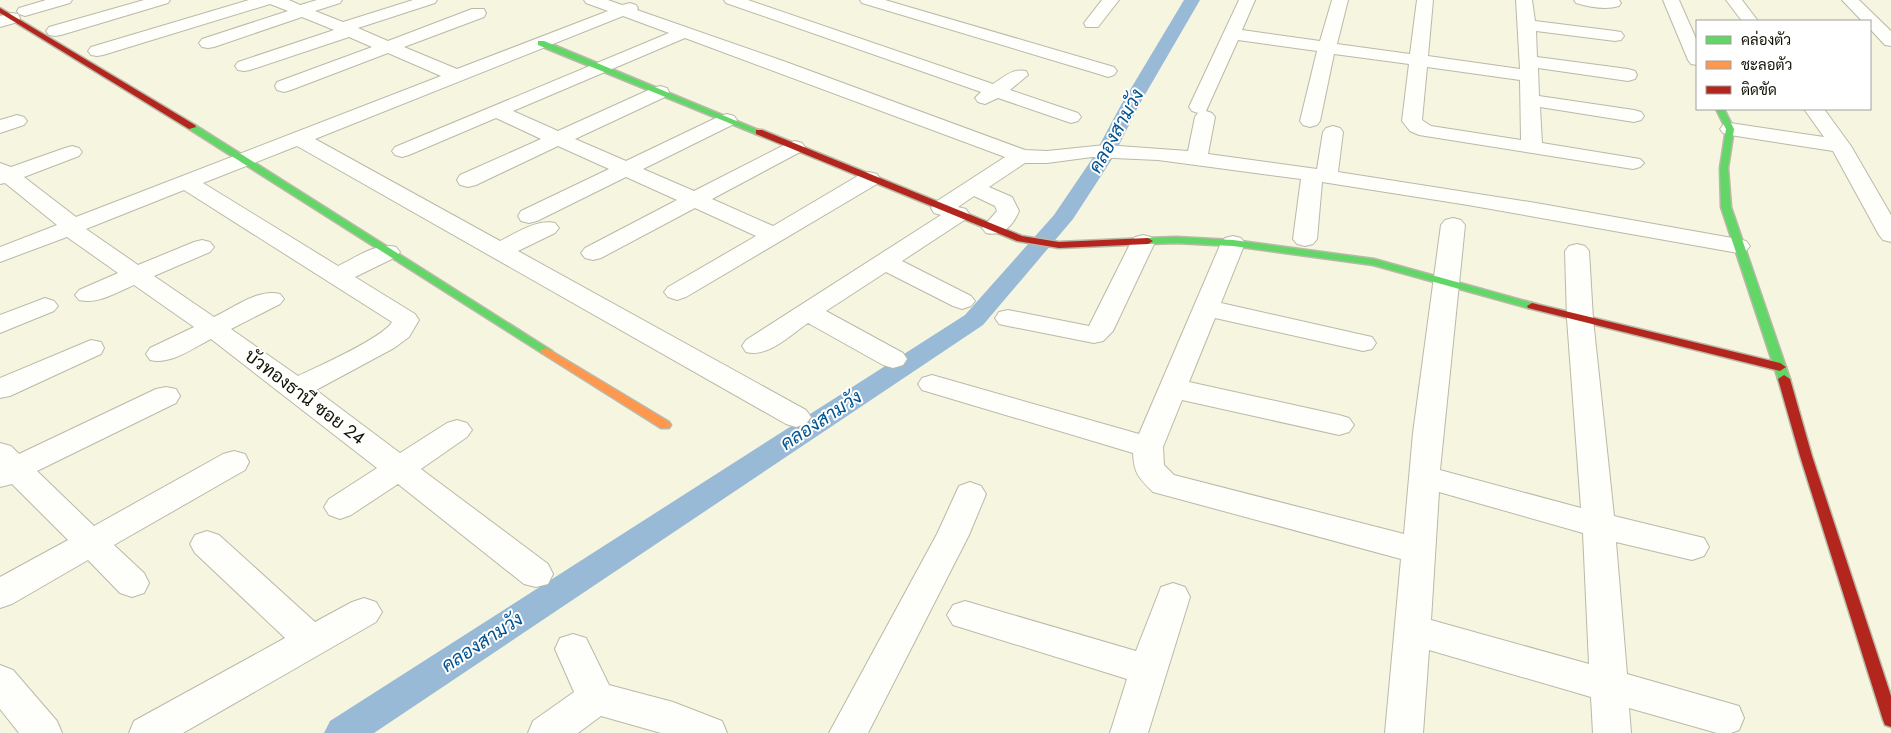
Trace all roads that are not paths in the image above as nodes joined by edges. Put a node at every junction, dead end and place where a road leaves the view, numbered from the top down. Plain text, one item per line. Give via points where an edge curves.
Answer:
1 (64, 0) edge
2 (162, 0) edge
3 (266, 0) edge
4 (275, 0) edge
5 (334, 0) edge
6 (429, 0) edge
7 (592, 0) edge
8 (647, 0) edge
9 (732, 0) edge
10 (868, 0) edge
11 (1111, 0) edge
12 (1247, 0) edge
13 (1340, 0) edge
14 (1425, 0) edge
15 (1524, 0) edge
16 (1582, 0) edge
17 (1670, 0) edge
18 (1734, 0) edge
19 (1850, 0) edge
20 (1613, 4) dead end
21 (301, 11) junction
22 (623, 11) junction
23 (478, 13) dead end
24 (9, 15) edge
25 (1749, 20) edge
26 (1870, 20) edge
27 (1871, 21) edge
28 (1092, 23) dead end
29 (1527, 25) junction
30 (851, 26) dead end
31 (345, 29) junction
32 (55, 31) dead end
33 (685, 32) junction
34 (833, 34) junction
35 (1232, 34) junction
36 (1615, 36) dead end
37 (1891, 41) edge
38 (208, 43) dead end
39 (541, 43) junction
40 (808, 46) dead end
41 (386, 47) junction
42 (1327, 47) junction
43 (98, 51) dead end
44 (1696, 58) edge
45 (1418, 60) junction
46 (244, 66) dead end
47 (599, 67) junction
48 (1529, 68) junction
49 (1108, 71) dead end
50 (1019, 75) dead end
51 (1628, 75) dead end
52 (458, 76) junction
53 (284, 86) dead end
54 (997, 91) junction
55 (660, 92) junction
56 (1530, 100) junction
57 (977, 103) dead end
58 (493, 105) junction
59 (1720, 110) edge
60 (1815, 110) edge
61 (1634, 116) dead end
62 (1071, 117) dead end
63 (727, 120) junction
64 (1310, 121) dead end
65 (1730, 129) junction
66 (1333, 132) dead end
67 (298, 138) junction
68 (559, 139) junction
69 (1841, 146) junction
70 (795, 147) junction
71 (1532, 147) junction
72 (402, 151) dead end
73 (72, 152) dead end
74 (1021, 156) junction
75 (245, 159) junction
76 (1197, 159) junction
77 (1633, 163) dead end
78 (624, 170) junction
79 (3, 174) edge
80 (1320, 176) junction
81 (870, 178) junction
82 (468, 180) dead end
83 (186, 182) junction
84 (972, 187) junction
85 (694, 200) junction
86 (950, 211) junction
87 (1453, 225) dead end
88 (71, 227) junction
89 (994, 228) junction
90 (774, 235) junction
91 (1891, 235) edge
92 (1306, 239) dead end
93 (1143, 242) junction
94 (1233, 243) junction
95 (1738, 246) junction
96 (202, 248) dead end
97 (500, 250) junction
98 (1577, 251) dead end
99 (388, 252) junction
100 (592, 253) dead end
101 (0, 254) edge
102 (885, 262) junction
103 (136, 275) junction
104 (337, 276) junction
105 (1446, 282) junction
106 (677, 292) dead end
107 (88, 296) dead end
108 (271, 299) dead end
109 (962, 301) dead end
110 (45, 306) dead end
111 (1206, 308) junction
112 (808, 312) junction
113 (1008, 318) dead end
114 (1580, 319) junction
115 (0, 325) edge
116 (213, 328) junction
117 (1363, 344) dead end
118 (756, 346) dead end
119 (91, 348) dead end
120 (160, 354) dead end
121 (893, 359) dead end
122 (1780, 367) junction
123 (932, 384) dead end
124 (1172, 388) junction
125 (0, 389) edge
126 (296, 389) junction
127 (166, 396) dead end
128 (796, 417) dead end
129 (665, 425) dead end
130 (1339, 426) dead end
131 (457, 430) dead end
132 (1148, 447) junction
133 (234, 462) dead end
134 (6, 466) edge
135 (400, 468) junction
136 (1424, 477) junction
137 (970, 494) dead end
138 (340, 507) dead end
139 (1600, 525) junction
140 (90, 543) junction
141 (207, 544) dead end
142 (1692, 546) dead end
143 (1418, 551) junction
144 (536, 574) dead end
145 (132, 582) dead end
146 (0, 594) edge
147 (1173, 597) dead end
148 (364, 612) dead end
149 (965, 615) dead end
150 (1412, 630) junction
151 (312, 641) junction
152 (573, 649) dead end
153 (1148, 670) junction
154 (0, 681) edge
155 (1609, 686) junction
156 (596, 698) junction
157 (1725, 718) dead end
158 (1891, 720) edge
159 (42, 733) edge
160 (148, 733) edge
161 (547, 733) edge
162 (708, 733) edge
163 (848, 733) edge
164 (1129, 733) edge
165 (1404, 733) edge
166 (1612, 733) edge

1 - 24 street
2 - 32 street
3 - 43 street
4 - 21 street
5 - 21 street
6 - 31 street
7 - 22 street
8 - 22 street
9 - 34 street
10 - 49 street
11 - 28 street
12 - 35 street
13 - 42 street
14 - 45 street
15 - 29 street
16 - 20 street
17 - 44 street
18 - 25 street
19 - 26 street
21 - 31 street
21 - 38 street
22 - 33 street
22 - 39 street
23 - 41 street
24 - 75 street
27 - 37 street
29 - 36 street
29 - 48 street
30 - 34 street
31 - 41 street
31 - 46 street
33 - 47 street
33 - 74 street
34 - 40 street
34 - 54 street
35 - 42 street
35 - 76 street via 1202,112
39 - 47 street
39 - 52 street
41 - 52 street
41 - 53 street
42 - 45 street
42 - 64 street
45 - 48 street
45 - 71 street via 1412,121 1417,127
47 - 55 street
47 - 58 street
48 - 51 street
48 - 56 street
50 - 54 street
52 - 67 street
54 - 57 street
54 - 62 street
55 - 63 street
55 - 68 street
56 - 61 street
56 - 71 street
58 - 68 street
58 - 72 street
59 - 65 street
60 - 69 street
63 - 70 street
63 - 78 street
65 - 69 street
65 - 95 street via 1722,184
66 - 80 street
67 - 75 street
67 - 97 street
68 - 78 street
68 - 82 street
69 - 91 street
70 - 81 street
70 - 85 street
71 - 77 street
73 - 79 street
74 - 76 street via 1128,152
74 - 84 street
75 - 83 street
75 - 99 street
76 - 80 street
78 - 85 street
78 - 97 street via 538,222
79 - 88 street, บัวทองธานี ซอย 24
80 - 92 street
80 - 95 street via 1444,194
81 - 86 street
81 - 90 street
83 - 88 street
83 - 104 street
84 - 86 street
84 - 89 street via 1004,202 1008,210 1005,218
85 - 90 street
85 - 100 street
86 - 89 street
86 - 102 street
87 - 105 street
88 - 101 street
88 - 103 street, บัวทองธานี ซอย 24
89 - 93 street via 1020,239 1059,245
90 - 106 street
93 - 94 street
93 - 113 street via 1100,332 1094,335
94 - 105 street via 1374,262
94 - 111 street
95 - 122 street
96 - 103 street
97 - 128 street
98 - 114 street
99 - 104 street
99 - 129 street
102 - 109 street
102 - 112 street
103 - 107 street
103 - 116 street, บัวทองธานี ซอย 24
104 - 126 street via 406,320 400,331 385,342
105 - 114 street
105 - 136 street
108 - 116 street
110 - 115 street
111 - 117 street
111 - 124 street
112 - 118 street
112 - 121 street
114 - 122 street
114 - 139 street
116 - 120 street
116 - 126 street, บัวทองธานี ซอย 24
119 - 125 street
122 - 158 street
123 - 132 street
124 - 130 street
124 - 132 street
126 - 135 street, บัวทองธานี ซอย 24
127 - 134 street
131 - 135 street
132 - 143 street via 1149,469 1164,484
133 - 140 street
134 - 140 street
135 - 138 street
135 - 144 street, บัวทองธานี ซอย 24
136 - 139 street
136 - 143 street
137 - 163 street via 953,536
139 - 142 street
139 - 155 street
140 - 145 street
140 - 146 street
141 - 151 street
143 - 150 street
147 - 153 street
148 - 151 street
149 - 153 street
150 - 155 street
150 - 165 street
151 - 160 street
152 - 156 street
153 - 164 street
154 - 159 street
155 - 157 street
155 - 166 street
156 - 161 street
156 - 162 street via 673,719

